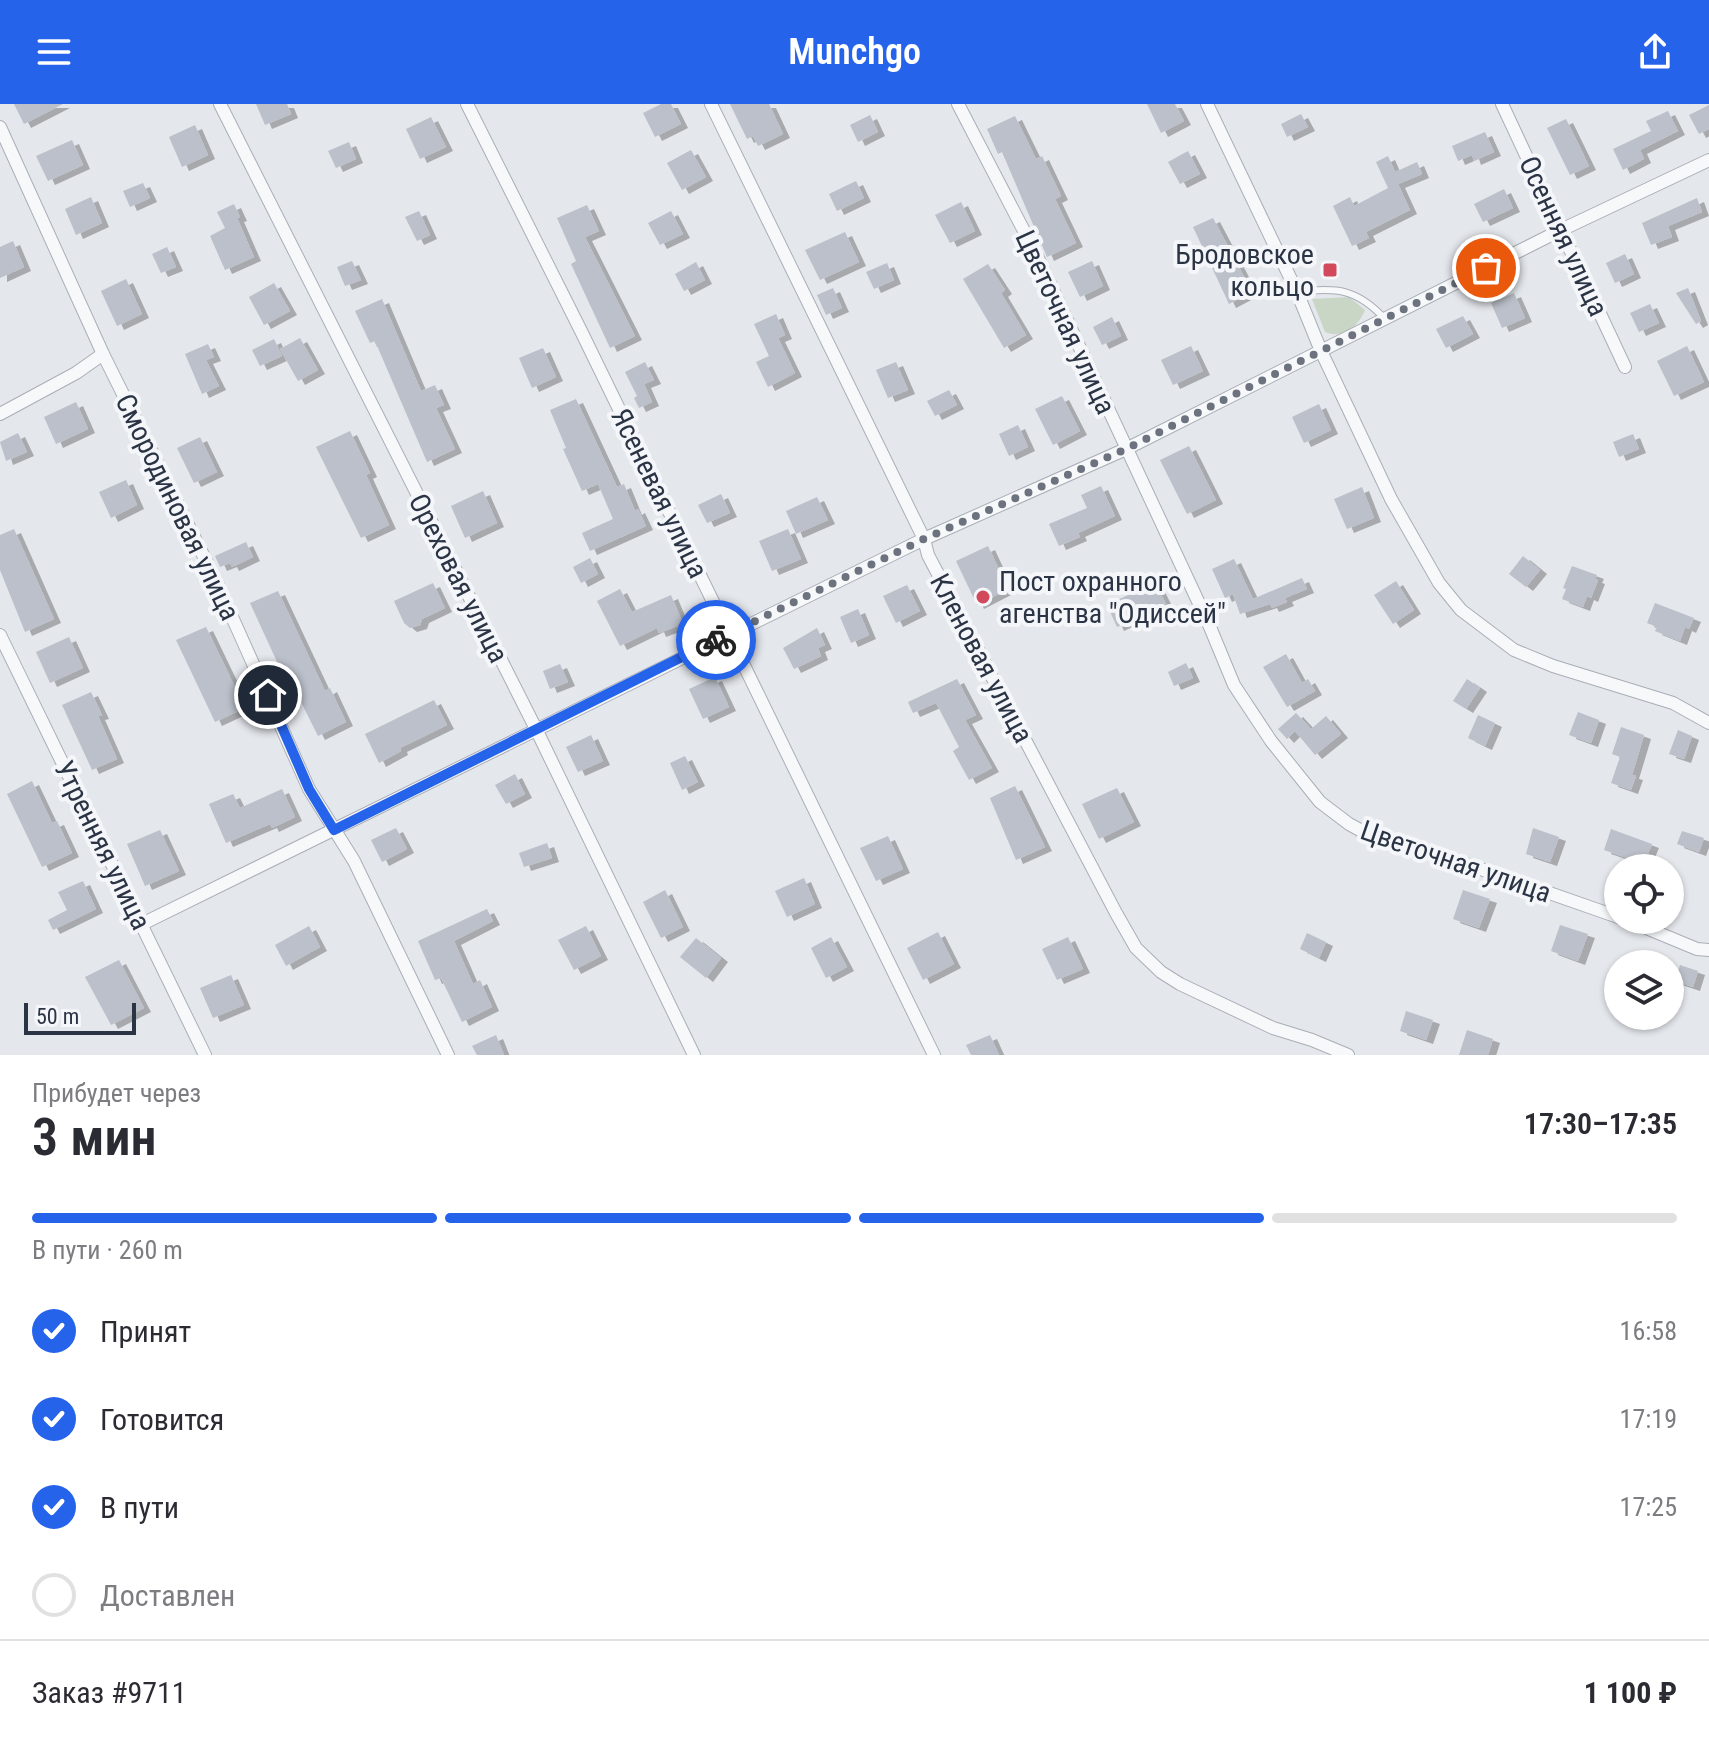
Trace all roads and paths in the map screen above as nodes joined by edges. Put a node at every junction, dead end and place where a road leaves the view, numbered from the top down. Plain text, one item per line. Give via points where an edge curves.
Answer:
1 (220, 104) edge
2 (467, 104) edge
3 (711, 104) edge
4 (958, 104) edge
5 (1207, 104) edge
6 (1502, 104) edge
7 (0, 127) edge
8 (1709, 160) edge
9 (1561, 230) junction
10 (1297, 292) junction
11 (1385, 319) junction
12 (1321, 351) junction
13 (103, 354) junction
14 (1625, 367) dead end
15 (0, 414) edge
16 (1126, 449) junction
17 (924, 539) junction
18 (728, 634) junction
19 (0, 635) edge
20 (1709, 723) edge
21 (536, 729) junction
22 (334, 830) junction
23 (1604, 912) edge
24 (142, 924) junction
25 (1661, 934) edge
26 (1709, 950) edge
27 (205, 1055) edge
28 (448, 1055) edge
29 (694, 1055) edge
30 (934, 1055) edge
31 (1348, 1055) edge

1 - 21 street, Ореховая улица
2 - 18 street, Ясеневая улица
3 - 17 street, Кленовая улица
4 - 16 street, Цветочная улица via 1037,256
5 - 10 street
6 - 9 street, Осенняя улица
7 - 13 street, Смородиновая улица
8 - 9 street
9 - 11 street
9 - 14 street, Осенняя улица
10 - 11 lane via 1348,291
10 - 12 street
11 - 12 street
12 - 16 street
12 - 20 street via 1391,499 1439,583 1461,610 1514,650 1673,703
13 - 15 street
13 - 22 street, Смородиновая улица via 216,581 309,789
16 - 17 street
16 - 23 street, Цветочная улица via 1234,685 1320,802 1371,836 1415,846
17 - 18 street
17 - 31 street, Кленовая улица via 1136,948 1189,989
18 - 21 street
18 - 30 street, Ясеневая улица
19 - 24 street, Утренняя улица
21 - 22 street
21 - 29 street, Ореховая улица
22 - 24 street
22 - 28 street, Смородиновая улица
24 - 27 street, Утренняя улица
25 - 26 street

